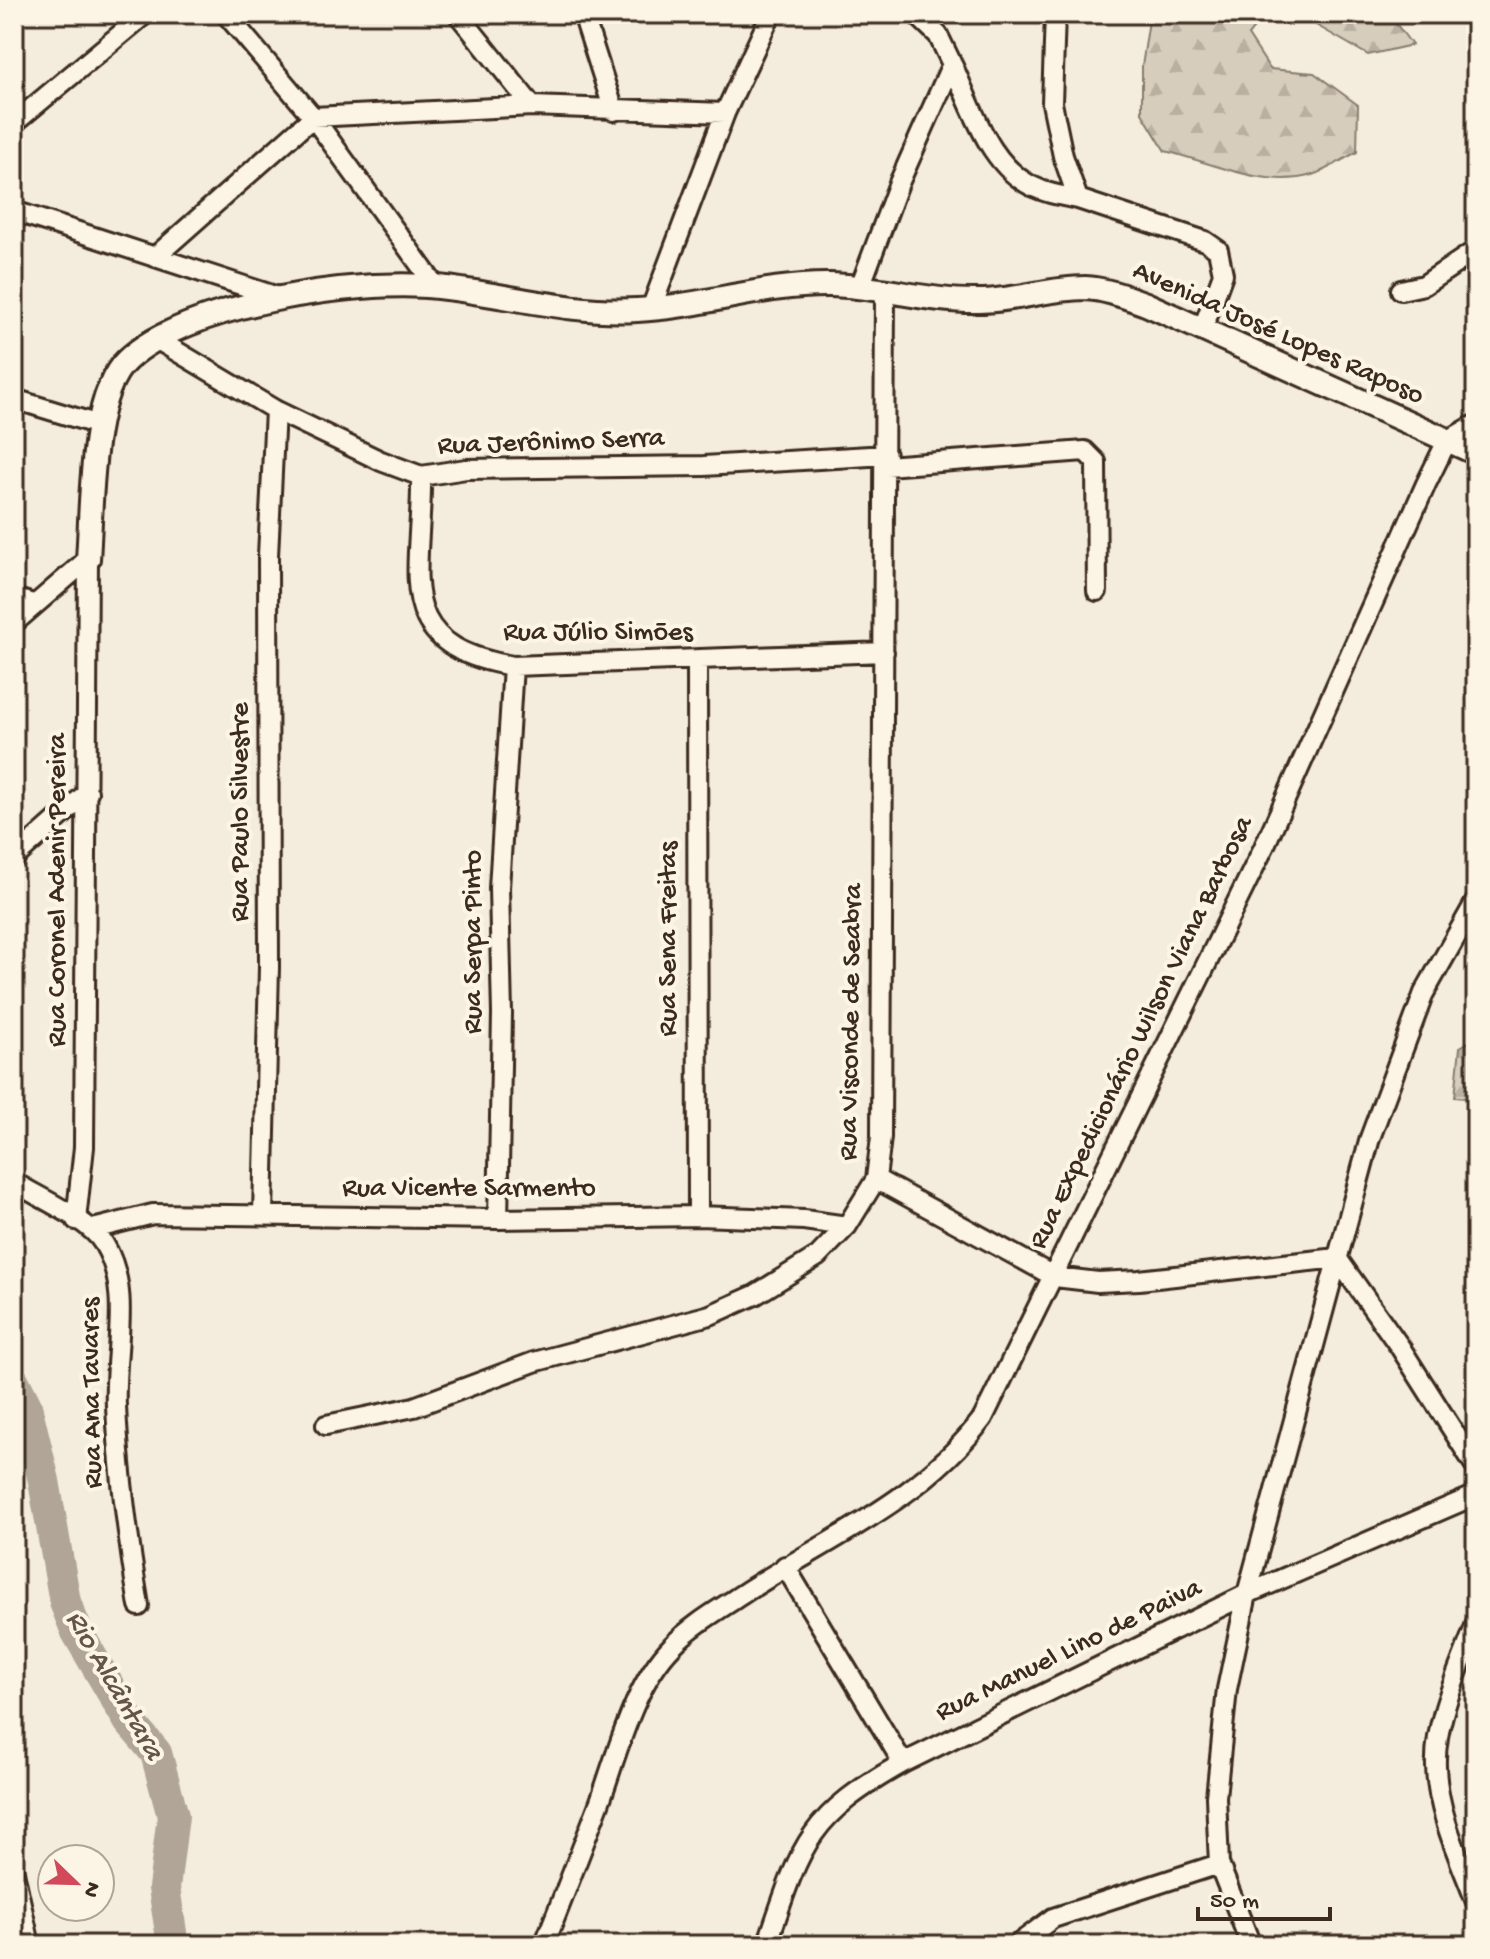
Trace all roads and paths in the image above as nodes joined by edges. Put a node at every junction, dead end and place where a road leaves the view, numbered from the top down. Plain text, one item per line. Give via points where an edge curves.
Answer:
1 (145, 14) edge
2 (226, 14) edge
3 (458, 14) edge
4 (583, 14) edge
5 (771, 14) edge
6 (916, 14) edge
7 (1055, 14) edge
8 (952, 64) junction
9 (532, 106) junction
10 (614, 111) junction
11 (725, 113) junction
12 (313, 117) junction
13 (14, 123) edge
14 (1078, 199) junction
15 (14, 211) edge
16 (1476, 250) edge
17 (156, 256) junction
18 (436, 287) junction
19 (860, 287) junction
20 (1401, 290) dead end
21 (885, 292) junction
22 (283, 299) junction
23 (651, 309) junction
24 (1203, 328) junction
25 (156, 339) junction
26 (14, 399) edge
27 (275, 410) junction
28 (1476, 424) edge
29 (99, 425) junction
30 (1447, 441) junction
31 (1476, 453) edge
32 (886, 460) junction
33 (421, 476) junction
34 (88, 559) junction
35 (1097, 591) dead end
36 (14, 598) edge
37 (33, 604) junction
38 (14, 623) edge
39 (884, 652) junction
40 (697, 661) junction
41 (513, 666) junction
42 (88, 792) junction
43 (14, 858) edge
44 (1476, 901) edge
45 (876, 1179) junction
46 (14, 1182) edge
47 (263, 1215) junction
48 (698, 1216) junction
49 (498, 1219) junction
50 (84, 1225) junction
51 (847, 1226) junction
52 (1337, 1258) junction
53 (1055, 1277) junction
54 (326, 1425) dead end
55 (1476, 1467) edge
56 (1476, 1495) edge
57 (785, 1566) junction
58 (1247, 1594) junction
59 (139, 1606) dead end
60 (1476, 1623) edge
61 (903, 1763) junction
62 (1219, 1864) junction
63 (14, 1872) edge
64 (1476, 1902) edge
65 (30, 1945) edge
66 (544, 1945) edge
67 (767, 1945) edge
68 (1017, 1945) edge
69 (1251, 1945) edge

1 - 13 street
2 - 12 street
3 - 9 street
4 - 10 street
5 - 11 street
6 - 8 street via 938,35
7 - 14 street via 1052,103
8 - 14 street via 1005,168 1041,190
8 - 19 street
9 - 10 street
9 - 12 street
10 - 11 street
11 - 23 street
12 - 17 street
12 - 18 street
14 - 24 street via 1205,241 1218,250 1223,274
15 - 17 street
16 - 20 street via 1424,285
17 - 22 street
18 - 22 street, Avenida José Lopes Raposo via 375,284
18 - 23 street, Avenida José Lopes Raposo via 589,309
19 - 21 street, Avenida José Lopes Raposo
19 - 23 street, Avenida José Lopes Raposo via 794,286
21 - 24 street, Avenida José Lopes Raposo via 986,301 1088,288
21 - 32 street, Rua Visconde de Seabra
22 - 25 street, Avenida José Lopes Raposo
24 - 30 street, Avenida José Lopes Raposo
25 - 27 street, Rua Jerônimo Serra
25 - 29 street, Avenida José Lopes Raposo via 125,361 106,389
26 - 29 street
27 - 33 street, Rua Jerônimo Serra
27 - 47 street, Rua Paulo Silvestre via 268,556 269,967
28 - 30 street
29 - 34 street, Avenida José Lopes Raposo
30 - 31 street, Avenida José Lopes Raposo
30 - 53 street, Rua Expedicionário Wilson Viana Barbosa via 1264,847
32 - 33 street, Rua Jerônimo Serra via 466,469
32 - 35 street, Rua Jerônimo Serra via 1085,451 1096,462
32 - 39 street, Rua Visconde de Seabra
33 - 41 street, Rua Júlio Simões via 416,567 419,600 431,630 457,651
34 - 37 street
34 - 42 street, Rua Coronel Adenir Pereira
36 - 37 street
37 - 38 street
39 - 40 street, Rua Júlio Simões
39 - 45 street, Rua Visconde de Seabra via 881,1137
40 - 41 street, Rua Júlio Simões
40 - 48 street, Rua Sena Freitas
41 - 49 street, Rua Serpa Pinto via 499,888
42 - 43 street
42 - 50 street, Rua Coronel Adenir Pereira
44 - 52 street via 1424,993 1370,1138
45 - 51 street, Rua Visconde de Seabra
45 - 53 street
46 - 50 street, Rua Ana Tavares
47 - 49 street, Rua Vicente Sarmento
47 - 50 street, Rua Vicente Sarmento via 153,1214
48 - 49 street, Rua Vicente Sarmento
48 - 51 street, Rua Vicente Sarmento
50 - 59 street, Rua Ana Tavares via 110,1255 119,1287 116,1405 126,1530
51 - 54 street, Rua Visconde de Seabra via 788,1277 710,1315 534,1362 414,1407
52 - 53 street via 1139,1280
52 - 55 street
52 - 58 street
53 - 57 street, Rua Expedicionário Wilson Viana Barbosa via 970,1435 899,1502
56 - 58 street, Rua Manuel Lino de Paiva
57 - 61 street
57 - 66 street, Rua Expedicionário Wilson Viana Barbosa via 687,1632 647,1680
58 - 61 street, Rua Manuel Lino de Paiva
58 - 62 street via 1220,1739
60 - 64 street via 1445,1713 1436,1766 1455,1848
61 - 67 street, Rua Manuel Lino de Paiva via 850,1793 825,1816 805,1843
62 - 68 street via 1053,1918
62 - 69 street
63 - 65 street

